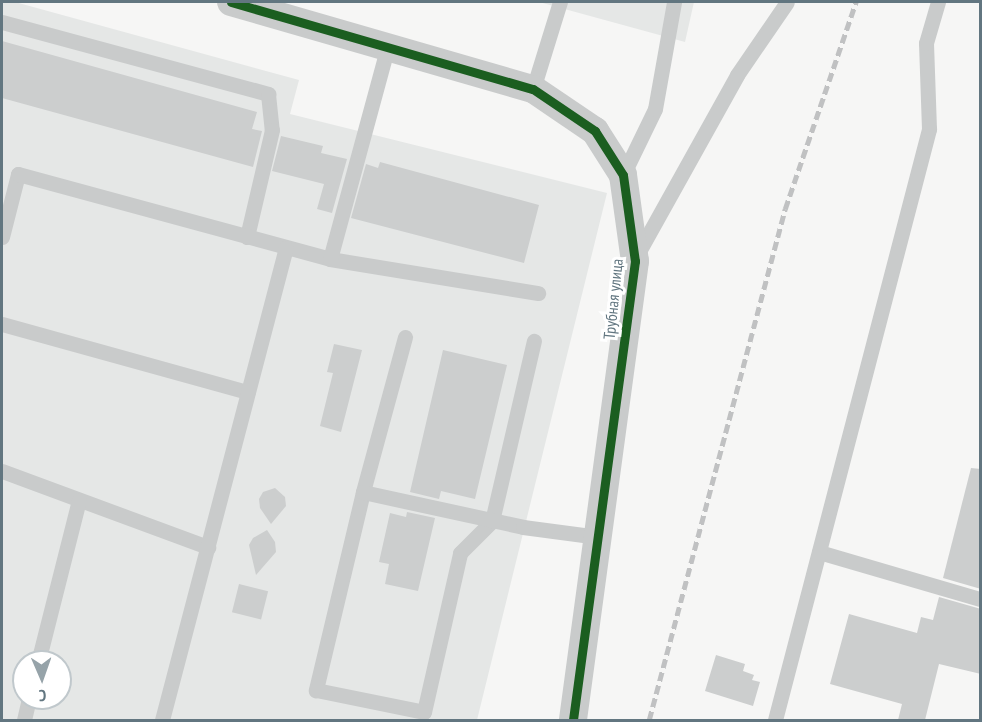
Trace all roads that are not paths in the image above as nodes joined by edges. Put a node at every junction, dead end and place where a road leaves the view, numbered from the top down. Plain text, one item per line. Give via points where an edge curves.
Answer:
1 (231, 2) edge
2 (560, 2) edge
3 (674, 2) edge
4 (787, 2) edge
5 (938, 2) edge
6 (2, 22) edge
7 (388, 46) junction
8 (533, 89) junction
9 (623, 175) junction
10 (2, 237) edge
11 (247, 237) junction
12 (286, 248) junction
13 (330, 259) junction
14 (634, 261) junction
15 (538, 293) dead end
16 (2, 324) edge
17 (405, 337) dead end
18 (534, 340) dead end
19 (248, 392) junction
20 (2, 471) edge
21 (363, 492) junction
22 (79, 500) junction
23 (492, 521) junction
24 (598, 537) junction
25 (208, 547) junction
26 (819, 552) junction
27 (981, 599) edge
28 (41, 650) edge
29 (162, 720) edge
30 (573, 720) edge
31 (776, 720) edge

1 - 7 street, Трубная улица
2 - 8 lane
3 - 9 lane via 655,109
4 - 14 lane via 737,75
5 - 26 lane via 926,44 929,129
6 - 11 lane via 268,94 272,130
7 - 8 street, Трубная улица
7 - 13 lane
8 - 9 street, Трубная улица via 595,132
9 - 14 street, Трубная улица
10 - 11 lane via 18,174
11 - 12 lane
12 - 13 lane
12 - 19 lane
13 - 15 lane
14 - 24 street, Трубная улица
16 - 19 lane
17 - 21 lane
18 - 23 lane
19 - 25 lane
20 - 22 lane
21 - 23 lane
21 - 23 lane via 316,690 424,712 460,553
22 - 25 lane
22 - 28 lane
23 - 24 lane
24 - 30 street, Трубная улица
25 - 29 lane
26 - 27 lane
26 - 31 lane

